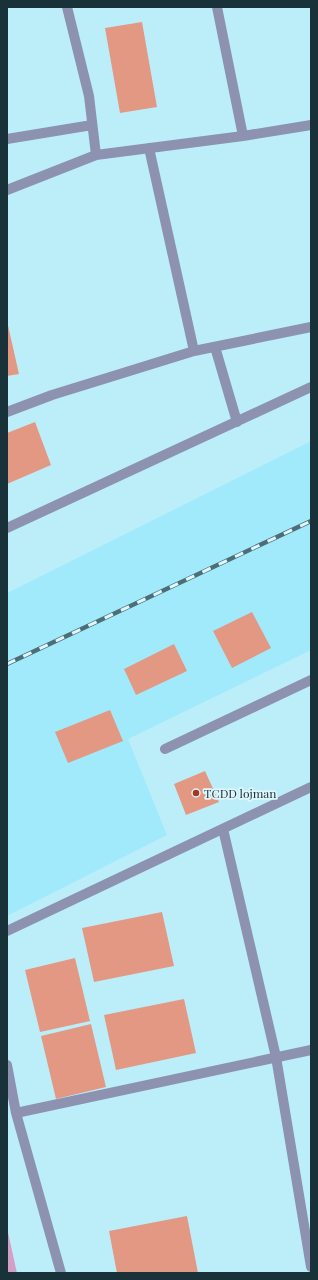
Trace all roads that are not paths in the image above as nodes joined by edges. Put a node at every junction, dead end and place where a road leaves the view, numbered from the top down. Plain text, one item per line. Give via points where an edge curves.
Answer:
1 (67, 7) edge
2 (217, 7) edge
3 (92, 125) junction
4 (311, 125) edge
5 (243, 136) junction
6 (7, 139) edge
7 (149, 148) junction
8 (96, 155) junction
9 (7, 190) edge
10 (311, 327) edge
11 (215, 347) junction
12 (194, 351) junction
13 (311, 387) edge
14 (7, 412) edge
15 (237, 422) junction
16 (7, 528) edge
17 (311, 680) edge
18 (165, 750) dead end
19 (311, 787) edge
20 (223, 829) junction
21 (7, 931) edge
22 (311, 1050) edge
23 (276, 1057) junction
24 (7, 1065) edge
25 (16, 1113) junction
26 (311, 1267) edge
27 (61, 1273) edge

1 - 3 street via 89,96
2 - 5 street
3 - 6 street
3 - 8 street
4 - 5 street
5 - 7 street
7 - 8 street
7 - 12 street
8 - 9 street
10 - 11 street
11 - 12 street
11 - 15 street
12 - 14 street via 52,395
13 - 15 street
15 - 16 street
17 - 18 street
19 - 20 street
20 - 21 street
20 - 23 street
22 - 23 street
23 - 25 street
23 - 26 street
24 - 25 street
25 - 27 street

